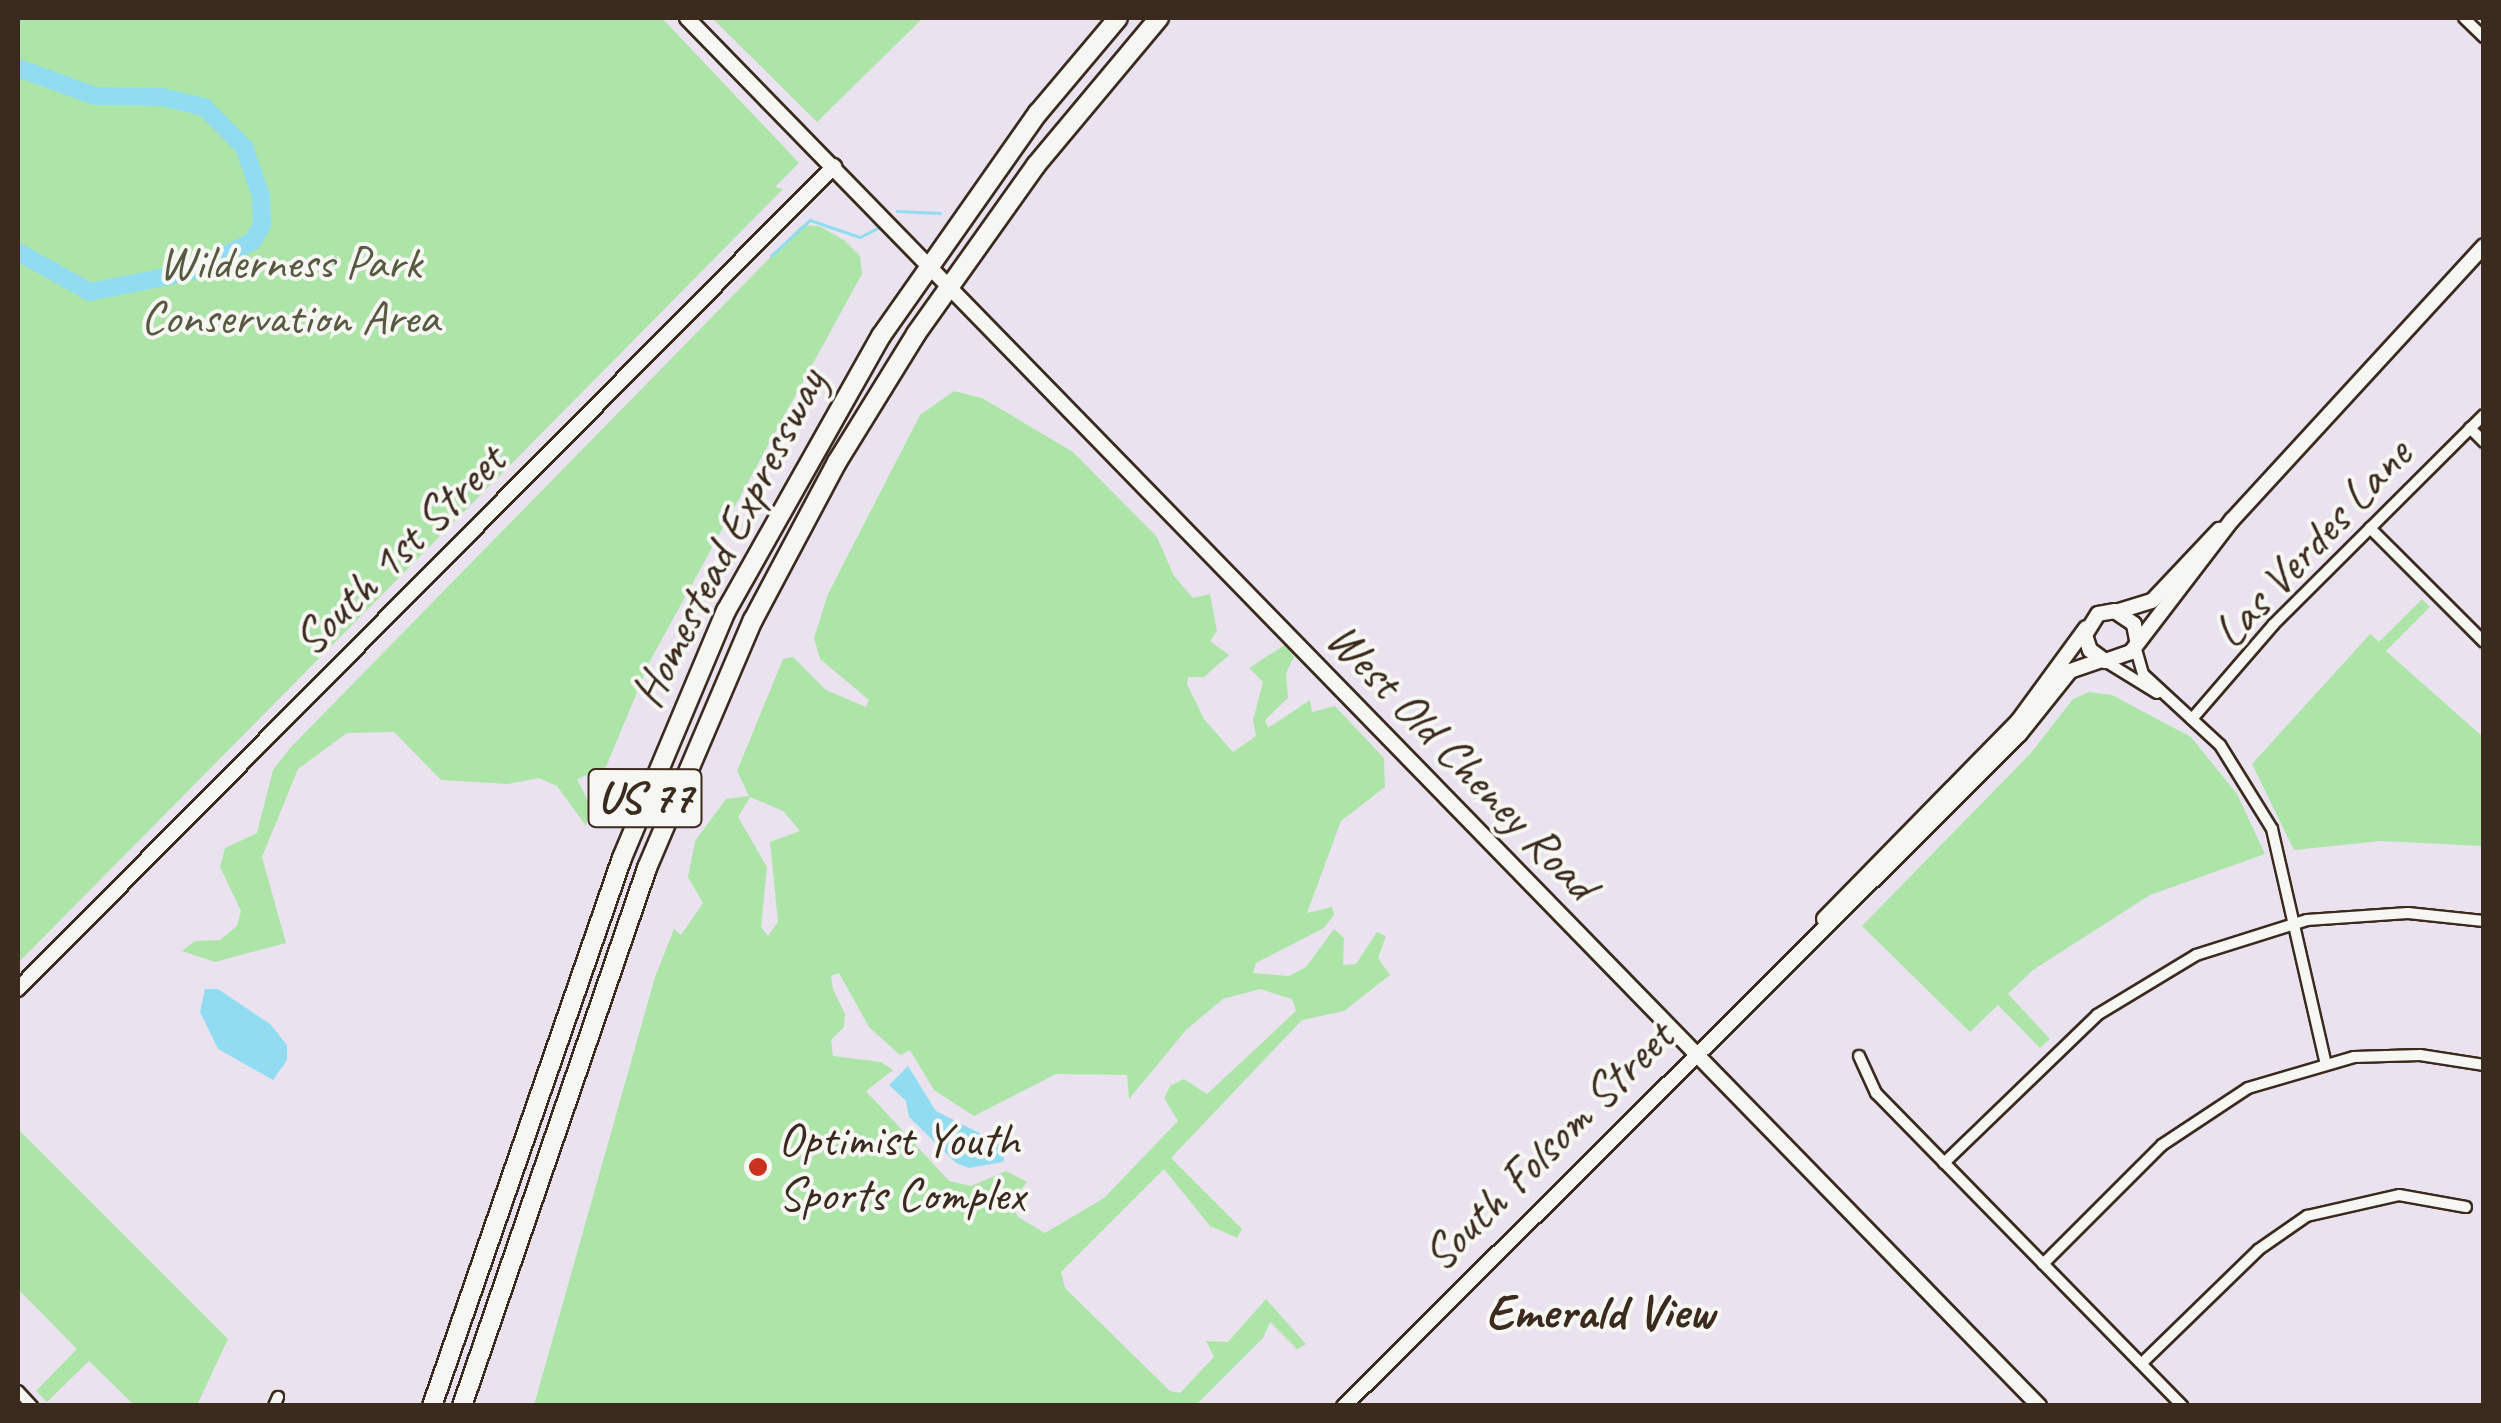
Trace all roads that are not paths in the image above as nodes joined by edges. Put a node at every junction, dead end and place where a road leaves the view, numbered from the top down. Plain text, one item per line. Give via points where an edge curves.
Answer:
1 (687, 18) edge
2 (1118, 18) edge
3 (1159, 18) edge
4 (2464, 18) edge
5 (2484, 37) edge
6 (834, 166) junction
7 (2484, 246) edge
8 (929, 263) junction
9 (949, 285) junction
10 (2484, 415) edge
11 (2470, 428) junction
12 (2484, 442) edge
13 (2232, 520) junction
14 (2370, 528) junction
15 (2116, 611) junction
16 (2087, 627) junction
17 (2484, 642) edge
18 (2136, 643) junction
19 (2104, 661) junction
20 (2162, 696) junction
21 (2192, 719) junction
22 (2484, 921) edge
23 (2295, 923) junction
24 (1807, 941) junction
25 (18, 989) edge
26 (1692, 1054) junction
27 (1859, 1056) dead end
28 (2325, 1060) junction
29 (2484, 1065) edge
30 (1944, 1162) junction
31 (2466, 1207) dead end
32 (2043, 1264) junction
33 (2142, 1363) junction
34 (18, 1391) edge
35 (32, 1406) edge
36 (432, 1406) edge
37 (462, 1406) edge
38 (1344, 1406) edge
39 (2039, 1406) edge
40 (2184, 1406) edge

1 - 6 street, West Old Cheney Road
2 - 8 highway, Homestead Expressway / US 77
3 - 9 highway, Homestead Expressway / US 77 via 1036,164
4 - 5 street
6 - 8 street, West Old Cheney Road
6 - 25 street, South 1st Street
7 - 13 street
8 - 9 street, West Old Cheney Road
8 - 36 highway, Homestead Expressway / US 77 via 807,459 686,698 598,922
9 - 26 street, West Old Cheney Road
9 - 37 highway, Homestead Expressway / US 77 via 837,462 712,709 647,868
10 - 11 street, Las Verdes Lane
11 - 12 street
11 - 14 street, Las Verdes Lane
13 - 15 street via 2152,601
13 - 18 street
14 - 17 street
14 - 21 street, Las Verdes Lane
15 - 16 street via 2098,614
15 - 18 street via 2134,624
16 - 19 street via 2090,650
16 - 24 street, South Folsom Street via 2018,721 1835,904
18 - 19 street via 2120,661
18 - 20 street via 2140,670
19 - 20 street
19 - 24 street, South Folsom Street via 2070,671 2019,735
20 - 21 street
21 - 23 street via 2256,796 2283,864
22 - 23 street via 2380,914
23 - 28 street
23 - 30 street via 2196,955 2137,987 2075,1033
24 - 26 street, South Folsom Street
26 - 38 street, South Folsom Street
26 - 39 street, West Old Cheney Road
27 - 30 street via 1876,1093
28 - 29 street via 2420,1055
28 - 32 street via 2248,1088 2196,1118
30 - 32 street
31 - 33 street via 2399,1195 2307,1216 2258,1250
32 - 33 street
33 - 40 street
34 - 35 street

